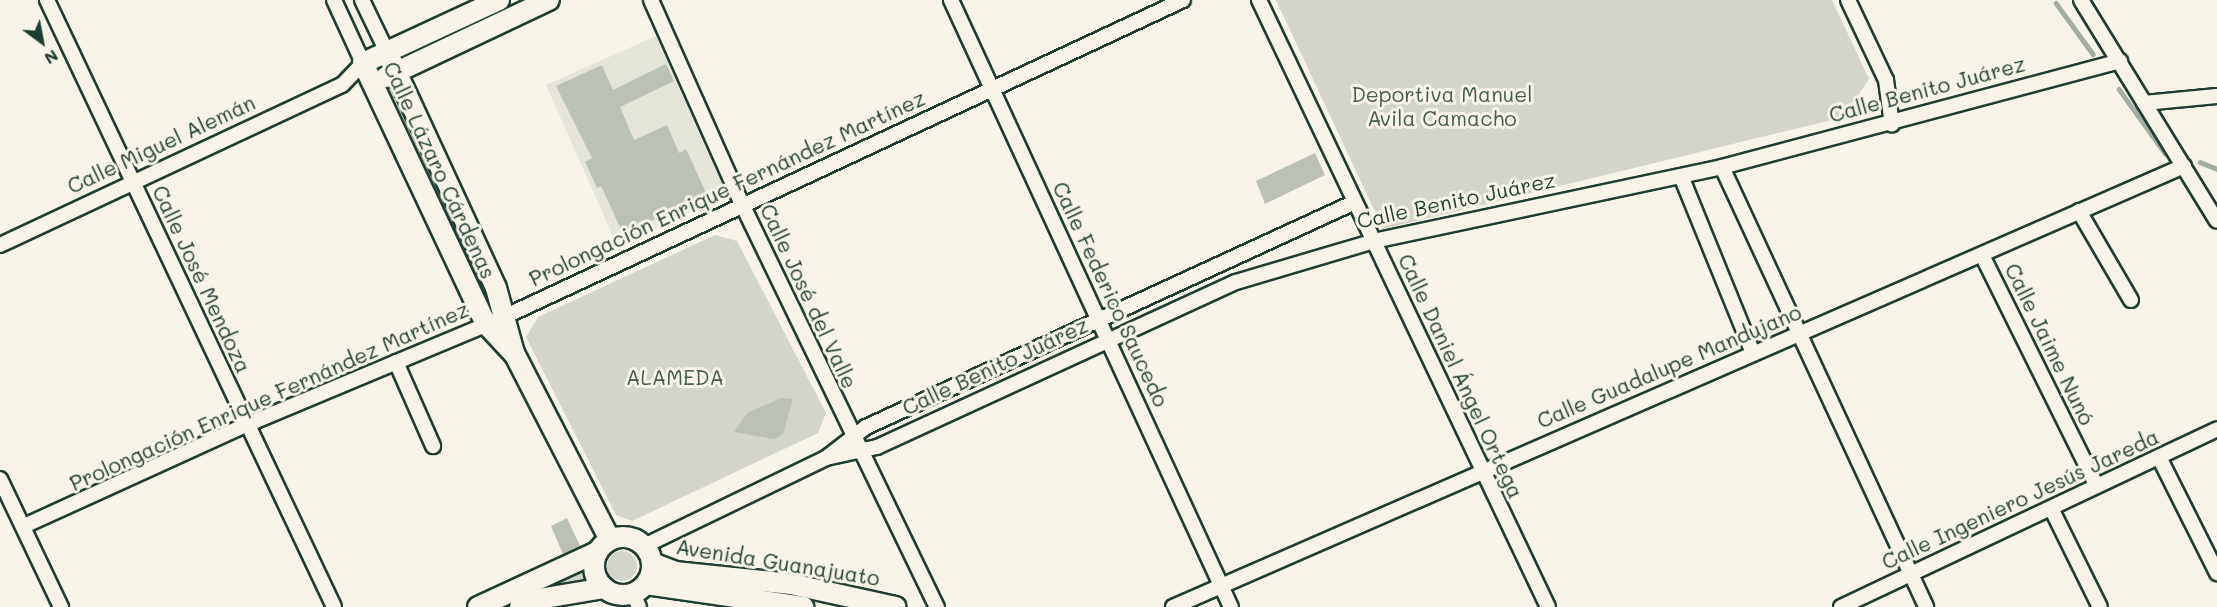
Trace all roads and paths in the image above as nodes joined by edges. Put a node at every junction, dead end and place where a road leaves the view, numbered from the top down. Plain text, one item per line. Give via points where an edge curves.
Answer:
1 (47, 0) edge
2 (334, 0) edge
3 (362, 0) edge
4 (499, 0) edge
5 (549, 0) edge
6 (651, 0) edge
7 (951, 0) edge
8 (1183, 0) edge
9 (1259, 0) edge
10 (1848, 0) edge
11 (2080, 0) edge
12 (387, 52) junction
13 (2120, 61) junction
14 (363, 63) junction
15 (396, 72) junction
16 (373, 84) junction
17 (342, 85) junction
18 (991, 87) junction
19 (2217, 96) edge
20 (2145, 103) junction
21 (1892, 124) junction
22 (2184, 166) junction
23 (1722, 167) junction
24 (1681, 176) junction
25 (135, 184) junction
26 (1355, 202) junction
27 (742, 204) junction
28 (2079, 211) junction
29 (2217, 221) edge
30 (1374, 241) junction
31 (0, 245) edge
32 (1982, 255) junction
33 (2131, 300) dead end
34 (506, 315) junction
35 (1100, 320) junction
36 (486, 324) junction
37 (1801, 333) junction
38 (1109, 340) junction
39 (514, 353) junction
40 (1753, 353) junction
41 (396, 362) junction
42 (246, 425) junction
43 (2217, 429) edge
44 (853, 437) junction
45 (433, 446) dead end
46 (862, 453) junction
47 (2159, 457) junction
48 (826, 458) junction
49 (1482, 470) junction
50 (0, 479) edge
51 (2096, 485) junction
52 (4, 497) edge
53 (2051, 508) junction
54 (24, 526) junction
55 (604, 546) junction
56 (648, 554) junction
57 (1910, 573) junction
58 (2217, 573) edge
59 (1221, 586) junction
60 (604, 588) junction
61 (535, 591) junction
62 (639, 595) edge
63 (61, 607) edge
64 (334, 607) edge
65 (478, 607) edge
66 (520, 607) edge
67 (803, 607) edge
68 (896, 607) edge
69 (937, 607) edge
70 (1173, 607) edge
71 (1232, 607) edge
72 (1548, 607) edge
73 (1841, 607) edge
74 (1926, 607) edge
75 (2100, 607) edge

1 - 25 street, Calle José Mendoza
2 - 14 street, Calle Lázaro Cárdenas
3 - 12 street, Calle Lázaro Cárdenas
4 - 12 street, Calle Miguel Alemán
5 - 15 street, Calle Miguel Alemán
6 - 27 street, Calle José del Valle
7 - 18 street, Calle Federico Saucedo
8 - 18 street, Prolongación Enrique Fernández Martínez
9 - 26 street, Calle Daniel Ángel Ortega
10 - 21 street via 1886,80
11 - 13 street
12 - 14 street, Calle Miguel Alemán
12 - 15 street, Calle Lázaro Cárdenas
13 - 20 street
13 - 21 street, Calle Benito Juárez
14 - 16 street, Calle Lázaro Cárdenas
14 - 17 street, Calle Miguel Alemán
15 - 16 street, Calle Miguel Alemán
15 - 34 street, Calle Lázaro Cárdenas
16 - 17 street, Calle Miguel Alemán
16 - 36 street, Calle Lázaro Cárdenas
17 - 25 street, Calle Miguel Alemán
18 - 27 street, Prolongación Enrique Fernández Martínez
18 - 35 street, Calle Federico Saucedo
19 - 20 street
20 - 22 street
21 - 23 street, Calle Benito Juárez
22 - 28 street, Calle Guadalupe Mandujano
22 - 29 street
23 - 24 street, Calle Benito Juárez
23 - 37 street
24 - 30 street, Calle Benito Juárez
24 - 40 street
25 - 31 street, Calle Miguel Alemán
25 - 42 street, Calle José Mendoza
26 - 30 street, Calle Daniel Ángel Ortega
26 - 35 street, Calle Benito Juárez
27 - 34 street, Prolongación Enrique Fernández Martínez
27 - 44 street, Calle José del Valle
28 - 32 street, Calle Guadalupe Mandujano
28 - 33 street
30 - 38 street, Calle Benito Juárez via 1236,282
30 - 49 street, Calle Daniel Ángel Ortega
32 - 37 street, Calle Guadalupe Mandujano
32 - 51 street, Calle Jaime Nunó
34 - 36 street, Prolongación Enrique Fernández Martínez
34 - 39 street, Calle Lázaro Cárdenas
35 - 38 street, Calle Federico Saucedo
35 - 44 street, Calle Benito Juárez via 866,427
36 - 39 street, Calle Lázaro Cárdenas
36 - 41 street, Prolongación Enrique Fernández Martínez
37 - 40 street, Calle Guadalupe Mandujano
37 - 57 street
38 - 46 street, Calle Benito Juárez
38 - 59 street, Calle Federico Saucedo
39 - 55 street, Calle Lázaro Cárdenas
40 - 49 street, Calle Guadalupe Mandujano
41 - 42 street, Prolongación Enrique Fernández Martínez
41 - 45 street
42 - 54 street, Prolongación Enrique Fernández Martínez
42 - 64 street, Calle José Mendoza
43 - 47 street, Calle Ingeniero Jesús Jareda
44 - 46 street, Calle José del Valle
44 - 48 street, Calle Benito Juárez
46 - 48 street, Calle Benito Juárez
46 - 69 street, Calle José del Valle
47 - 51 street, Calle Ingeniero Jesús Jareda
47 - 58 street
48 - 56 street, Calle Benito Juárez
49 - 59 street, Calle Guadalupe Mandujano
49 - 72 street, Calle Daniel Ángel Ortega
50 - 52 street
51 - 53 street, Calle Ingeniero Jesús Jareda
52 - 54 street
53 - 57 street, Calle Ingeniero Jesús Jareda
53 - 75 street
54 - 63 street
55 - 56 street via 628,537
55 - 60 street via 594,572
55 - 61 street
56 - 62 street
56 - 68 street, Avenida Guanajuato via 675,572 791,584
57 - 73 street, Calle Ingeniero Jesús Jareda
57 - 74 street
59 - 70 street, Calle Guadalupe Mandujano
59 - 71 street, Calle Federico Saucedo
60 - 61 street
60 - 62 street via 623,595
61 - 65 street
61 - 66 street
62 - 67 street, Avenida Guanajuato

